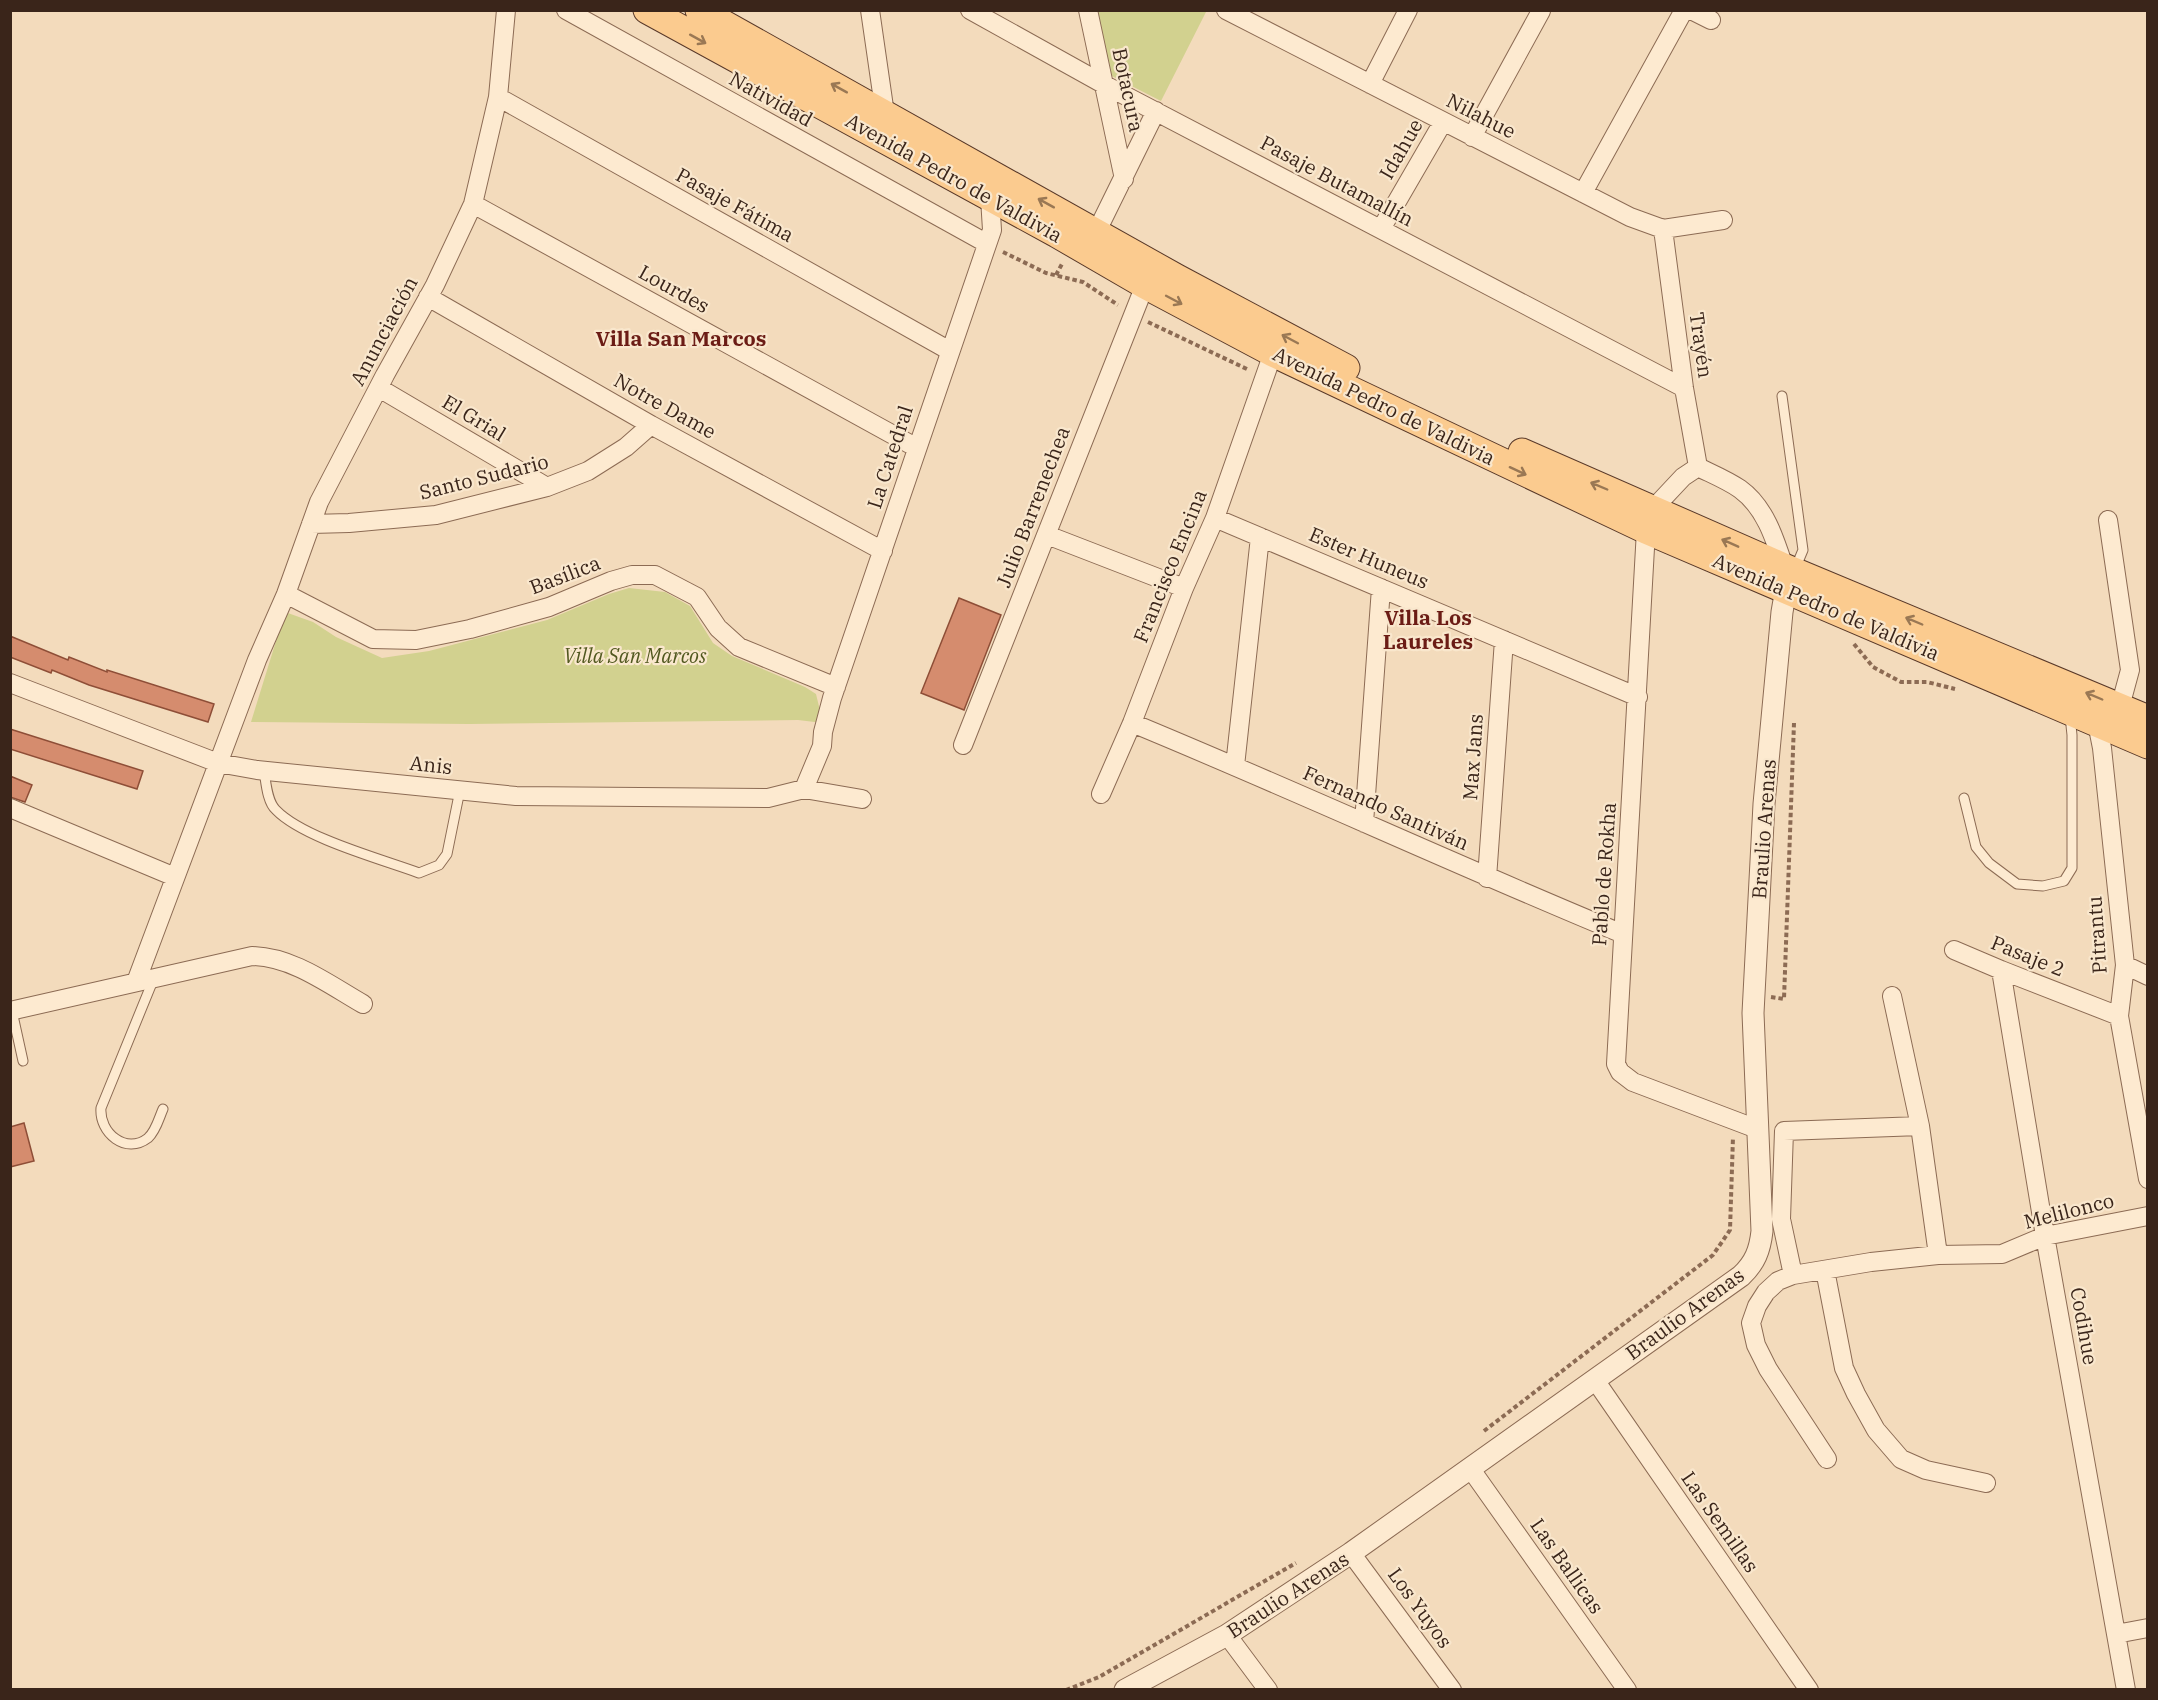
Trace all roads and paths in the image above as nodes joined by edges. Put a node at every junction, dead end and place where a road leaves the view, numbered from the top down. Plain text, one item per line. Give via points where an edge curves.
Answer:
1 (506, 10) edge
2 (566, 10) edge
3 (647, 10) edge
4 (699, 10) edge
5 (870, 10) edge
6 (970, 10) edge
7 (1088, 10) edge
8 (1226, 10) edge
9 (1408, 10) edge
10 (1684, 10) edge
11 (1691, 10) edge
12 (1541, 11) edge
13 (1712, 20) dead end
14 (1370, 84) junction
15 (1105, 85) junction
16 (498, 97) junction
17 (1156, 111) junction
18 (885, 114) junction
19 (1443, 122) junction
20 (1472, 136) junction
21 (1124, 178) junction
22 (1583, 193) junction
23 (990, 198) junction
24 (473, 204) junction
25 (1018, 213) junction
26 (1723, 220) dead end
27 (1662, 229) junction
28 (1381, 230) junction
29 (989, 237) junction
30 (1092, 241) junction
31 (1145, 285) junction
32 (428, 297) junction
33 (950, 351) junction
34 (1273, 353) junction
35 (379, 388) junction
36 (1684, 388) junction
37 (1782, 396) dead end
38 (651, 425) junction
39 (916, 448) junction
40 (1698, 467) junction
41 (547, 487) junction
42 (1215, 518) junction
43 (1649, 520) junction
44 (2108, 520) dead end
45 (311, 524) junction
46 (1047, 535) junction
47 (1260, 537) junction
48 (883, 551) junction
49 (1788, 576) junction
50 (1184, 588) junction
51 (1381, 588) junction
52 (286, 594) junction
53 (1504, 640) junction
54 (10, 683) edge
55 (834, 692) junction
56 (1638, 696) junction
57 (2120, 707) junction
58 (2070, 711) junction
59 (1794, 713) dead end
60 (2148, 719) edge
61 (1132, 723) junction
62 (2097, 723) junction
63 (963, 745) dead end
64 (2148, 745) edge
65 (218, 763) junction
66 (1236, 766) junction
67 (264, 771) junction
68 (804, 789) junction
69 (460, 790) junction
70 (1101, 794) dead end
71 (1964, 798) dead end
72 (862, 799) dead end
73 (10, 808) edge
74 (1364, 823) junction
75 (176, 877) junction
76 (1487, 878) junction
77 (1623, 934) junction
78 (1954, 950) dead end
79 (2125, 965) junction
80 (2001, 970) junction
81 (2148, 976) edge
82 (154, 978) junction
83 (136, 982) junction
84 (1754, 994) junction
85 (1892, 996) dead end
86 (363, 1004) dead end
87 (11, 1011) edge
88 (2119, 1016) junction
89 (23, 1061) dead end
90 (2139, 1091) edge
91 (163, 1109) dead end
92 (1734, 1121) junction
93 (1920, 1126) junction
94 (1757, 1129) junction
95 (2148, 1179) edge
96 (2148, 1216) edge
97 (2045, 1236) junction
98 (1938, 1255) junction
99 (1825, 1270) junction
100 (1793, 1275) junction
101 (1595, 1380) junction
102 (1480, 1435) dead end
103 (1827, 1459) dead end
104 (1470, 1468) junction
105 (1986, 1483) dead end
106 (1351, 1553) junction
107 (1298, 1562) dead end
108 (2148, 1628) edge
109 (2116, 1634) junction
110 (1227, 1635) junction
111 (1066, 1689) edge
112 (1125, 1689) edge
113 (1268, 1689) edge
114 (1452, 1689) edge
115 (1627, 1689) edge
116 (1809, 1689) edge
117 (2126, 1689) edge

1 - 16 street, Anunciación
2 - 29 street, Natividad
3 -> 23 main road, Avenida Pedro de Valdivia
18 -> 4 main road, Avenida Pedro de Valdivia
5 - 18 street
6 - 15 street, Pasaje Butamallín
7 - 15 street, Botacura
8 - 14 street, Nilahue
9 - 14 street
10 - 22 street
11 - 13 street
12 - 20 street
14 - 19 street, Nilahue
15 - 17 street, Pasaje Butamallín
15 - 21 street, Botacura
16 - 24 street, Anunciación
16 - 33 street, Pasaje Fátima
17 - 21 street, Botacura
17 - 28 street, Pasaje Butamallín
30 -> 18 main road, Avenida Pedro de Valdivia
19 - 20 street, Nilahue
19 - 28 street, Idahue
20 - 22 street, Nilahue
21 - 30 street, Botacura
22 - 27 street, Nilahue
23 - 25 main road, Avenida Pedro de Valdivia
23 - 29 street, La Catedral
24 - 32 street, Anunciación
24 - 39 street, Lourdes
25 - 29 street
25 - 30 main road, Avenida Pedro de Valdivia
26 - 27 street, Nilahue
27 - 36 street, Trayén
28 - 36 street, Pasaje Butamallín
29 - 33 street, La Catedral
30 - 31 main road, Avenida Pedro de Valdivia
43 -> 30 main road, Avenida Pedro de Valdivia via 1547,464 1340,365 1177,278
31 -> 34 main road, Avenida Pedro de Valdivia
31 - 46 street, Julio Barrenechea
32 - 35 street, Anunciación
32 - 38 street, Notre Dame
33 - 39 street, La Catedral
34 - 42 street, Francisco Encina
34 -> 43 main road, Avenida Pedro de Valdivia
35 - 41 street, El Grial
35 - 45 street, Anunciación
36 - 40 street, Trayén
37 - 49 lane via 1803,550
38 - 41 street, Santo Sudario via 626,447 588,471
38 - 48 street, Notre Dame
39 - 48 street, La Catedral
40 - 43 street via 1683,477
40 - 49 street via 1742,490 1758,509 1772,532
41 - 45 street, Santo Sudario via 436,515
42 - 47 street, Ester Huneus
42 - 50 street, Francisco Encina
43 - 49 main road, Avenida Pedro de Valdivia
43 - 56 street, Pablo de Rokha
44 - 57 street via 2130,670
45 - 52 street, Anunciación
46 - 50 street
46 - 63 street, Julio Barrenechea
47 - 51 street, Ester Huneus
47 - 66 street
48 - 55 street, La Catedral
57 -> 49 main road, Avenida Pedro de Valdivia
49 - 58 main road, Avenida Pedro de Valdivia
49 - 84 street, Braulio Arenas via 1764,804
50 - 61 street, Francisco Encina
51 - 53 street, Ester Huneus
51 - 74 street
52 - 55 street, Basílica via 373,639 416,640 549,607 632,575 655,575 697,597 718,628 739,647
52 - 65 street, Anunciación
53 - 56 street, Ester Huneus
53 - 76 street, Max Jans
54 - 65 street, Anis
55 - 68 street, La Catedral via 822,746
56 - 77 street, Pablo de Rokha
57 - 60 main road, Avenida Pedro de Valdivia
58 - 62 main road, Avenida Pedro de Valdivia
58 - 71 lane via 2072,868 2064,881 2043,886 2017,884 1989,863 1976,847
59 - 84 path via 1784,999
61 - 66 street, Fernando Santiván
61 - 70 street, Francisco Encina
62 - 64 main road, Avenida Pedro de Valdivia
62 - 79 street, Pitrantu
65 - 67 street, Anis
65 - 75 street, Anunciación
66 - 74 street, Fernando Santiván
67 - 69 street, Anis
67 - 69 lane via 272,804 297,825 321,838 419,873 439,865 447,854
68 - 69 street, Anis via 768,798 516,796
68 - 72 street, Anis
73 - 75 street
74 - 76 street, Fernando Santiván
75 - 83 street, Anunciación
76 - 77 street, Fernando Santiván
77 - 92 street, Pablo de Rokha via 1616,1053 1620,1071 1633,1082
78 - 80 street, Pasaje 2
79 - 81 street
79 - 88 street, Pitrantu
80 - 88 street, Pasaje 2
80 - 97 street, Codihue
82 - 83 street
82 - 86 street via 252,956 270,956
82 - 91 lane via 101,1108 101,1123 116,1139 135,1143 152,1133
83 - 87 street
84 - 94 street, Braulio Arenas
85 - 93 street
87 - 89 lane
88 - 90 street, Pitrantu
90 - 95 street, Pitrantu
92 - 94 street, Pablo de Rokha
92 - 102 path via 1730,1230 1713,1256
93 - 98 street
93 - 100 street via 1784,1131 1781,1219
94 - 101 street, Braulio Arenas via 1762,1231 1754,1262 1741,1276
96 - 97 street, Melilonco
97 - 98 street, Melilonco via 2002,1254
97 - 109 street, Codihue
98 - 99 street
99 - 100 street
99 - 105 street via 1844,1368 1876,1430 1901,1459 1926,1470
100 - 103 street via 1766,1292 1751,1323 1768,1369
101 - 104 street, Braulio Arenas
101 - 116 street, Las Semillas
104 - 106 street, Braulio Arenas
104 - 115 street, Las Ballicas
106 - 110 street, Braulio Arenas
106 - 114 street, Los Yuyos
107 - 111 path via 1099,1677
108 - 109 street
109 - 117 street, Codihue
110 - 112 street, Braulio Arenas
110 - 113 street

